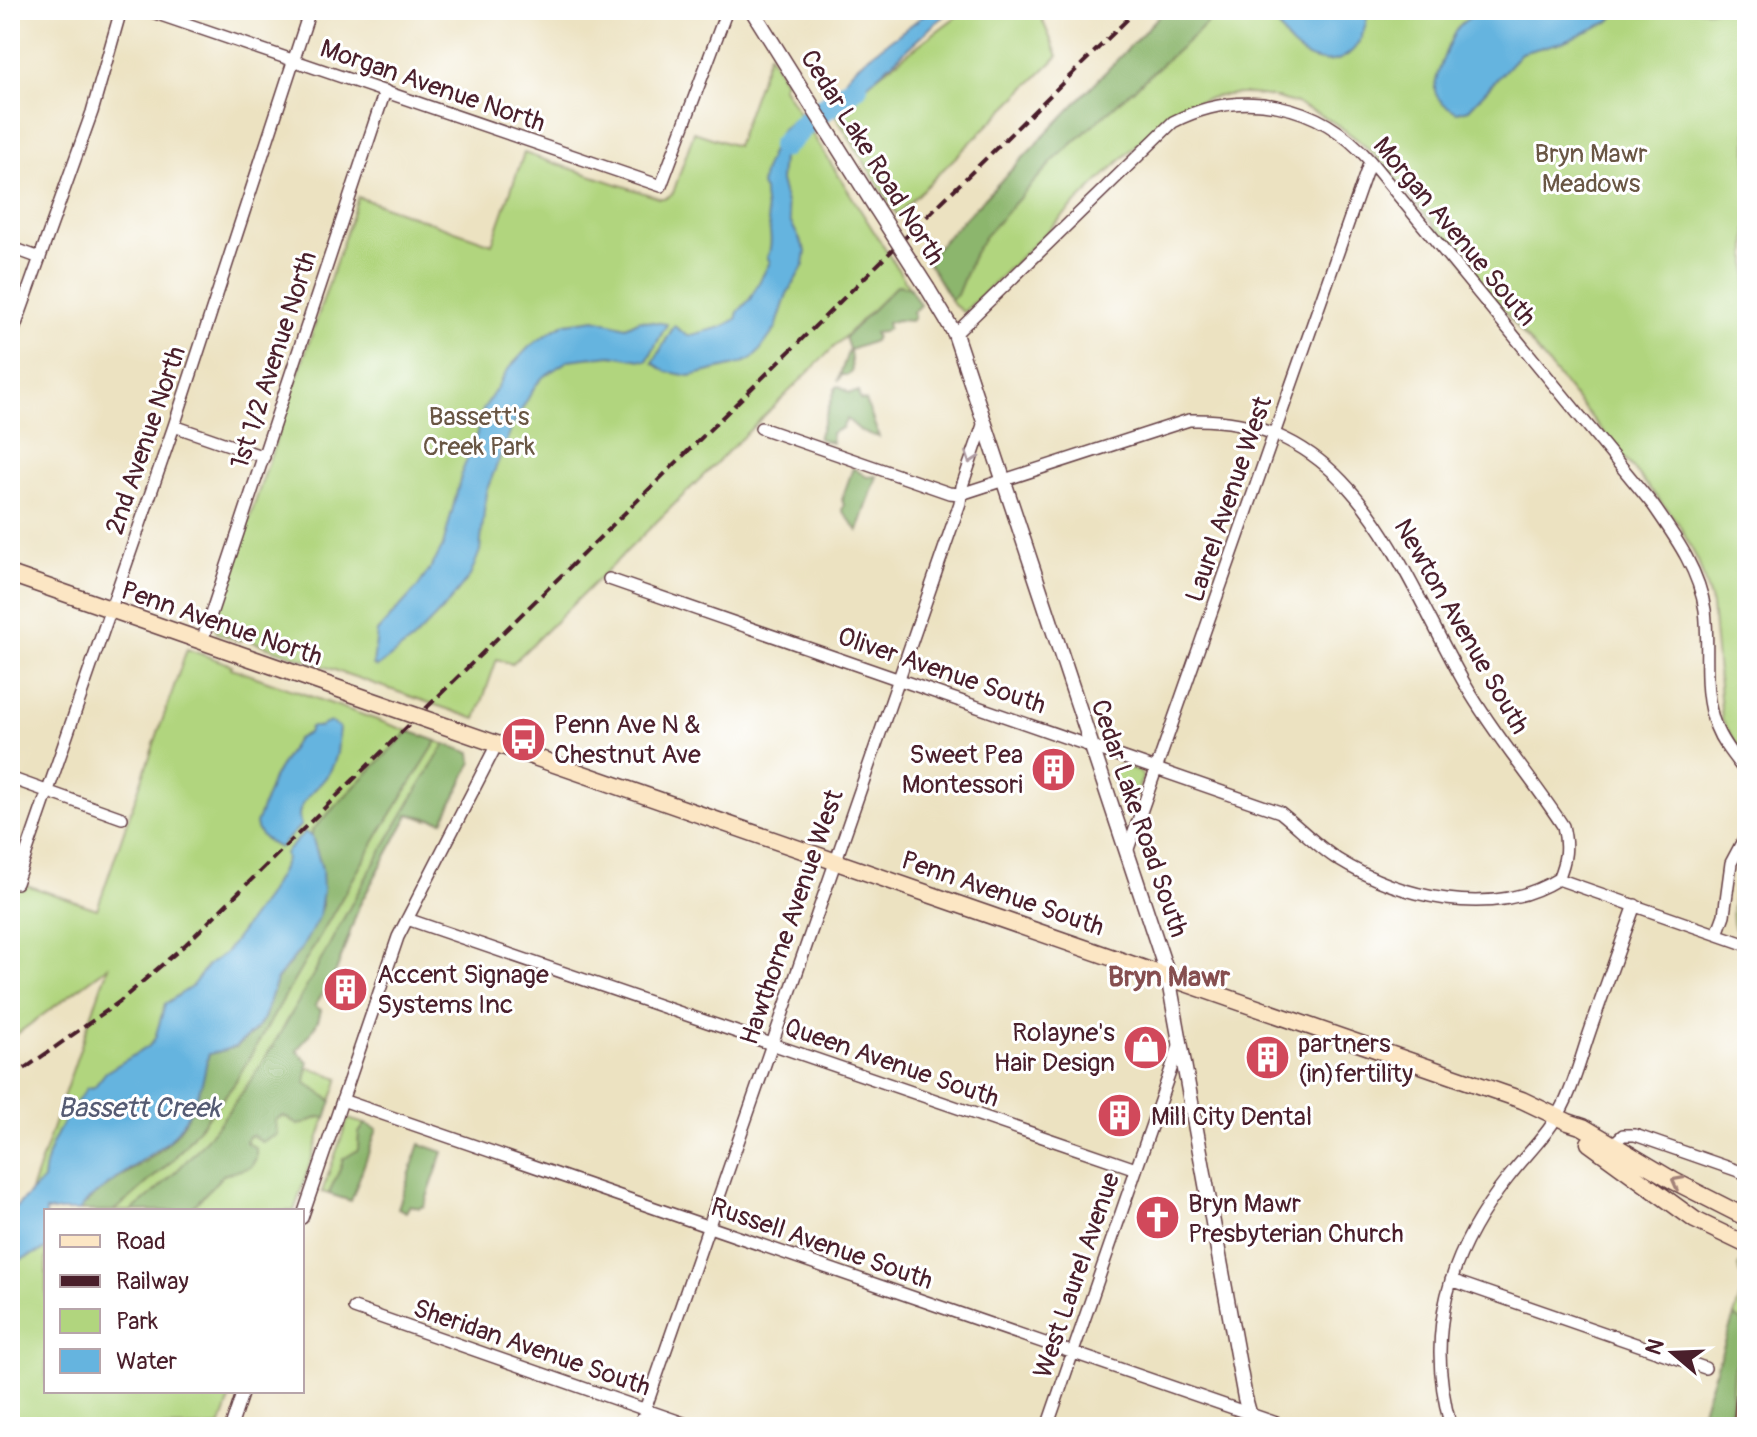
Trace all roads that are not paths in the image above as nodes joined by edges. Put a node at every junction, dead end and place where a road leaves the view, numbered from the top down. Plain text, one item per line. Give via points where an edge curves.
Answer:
1 (121, 10) edge
2 (146, 10) edge
3 (310, 10) edge
4 (727, 10) edge
5 (752, 10) edge
6 (295, 60) junction
7 (385, 91) junction
8 (1370, 161) junction
9 (10, 247) edge
10 (40, 258) junction
11 (928, 289) joint
12 (955, 334) junction
13 (10, 341) edge
14 (984, 422) junction
15 (174, 426) junction
16 (761, 428) dead end
17 (1275, 434) junction
18 (264, 457) junction
19 (1003, 480) junction
20 (961, 494) junction
21 (10, 574) edge
22 (609, 579) dead end
23 (111, 610) junction
24 (202, 641) junction
25 (899, 679) junction
26 (419, 717) joint
27 (497, 744) junction
28 (1090, 745) junction
29 (1156, 768) junction
30 (1747, 774) edge
31 (10, 778) edge
32 (49, 791) junction
33 (122, 818) dead end
34 (1747, 833) edge
35 (1127, 852) junction
36 (835, 861) junction
37 (1558, 879) junction
38 (16, 883) dead end
39 (1635, 905) junction
40 (407, 919) junction
41 (1717, 934) junction
42 (1747, 945) edge
43 (1168, 976) junction
44 (771, 1044) junction
45 (1179, 1046) junction
46 (342, 1100) junction
47 (1562, 1119) junction
48 (1612, 1145) junction
49 (1136, 1169) junction
50 (1747, 1174) edge
51 (304, 1212) edge
52 (1747, 1218) edge
53 (707, 1226) junction
54 (1747, 1245) edge
55 (1451, 1280) junction
56 (354, 1308) dead end
57 (1072, 1353) junction
58 (1705, 1368) dead end
59 (1747, 1389) edge
60 (242, 1393) edge
61 (645, 1410) junction
62 (1251, 1420) edge
63 (231, 1427) edge
64 (639, 1427) edge
65 (695, 1427) edge
66 (1047, 1427) edge
67 (1288, 1427) edge
68 (1451, 1427) edge
69 (1744, 1427) edge

1 - 10 street via 92,112
2 - 6 street, Morgan Avenue North
3 - 6 street, 2nd Avenue North
4 - 7 street, Morgan Avenue North via 661,186
5 - 11 street, Cedar Lake Road North, bridge
6 - 7 street, Morgan Avenue North
6 - 15 street, 2nd Avenue North
7 - 18 street, 1st 1/2 Avenue North
8 - 12 street, Morgan Avenue South via 1346,137 1278,106 1243,102 1194,111 1173,122
8 - 17 street, Laurel Avenue West
8 - 30 street, Morgan Avenue South via 1671,530 1705,608 1707,682 1716,727
9 - 10 street
10 - 13 street
11 - 12 street, Cedar Lake Road South
12 - 14 street, Cedar Lake Road South
14 - 19 street, Cedar Lake Road South
14 -> 20 street, Hawthorne Avenue West
15 - 18 street
15 - 23 street, 2nd Avenue North
16 - 20 street
17 - 19 street, Newton Avenue South via 1216,420 1189,420
17 - 29 street, Laurel Avenue West
17 - 37 street, Newton Avenue South via 1324,465 1381,526 1473,699 1563,826 1566,861
18 - 24 street, 1st 1/2 Avenue North
19 - 20 street, Newton Avenue South
19 - 28 street, Cedar Lake Road South
20 - 25 street, Hawthorne Avenue West
21 - 23 main road, Penn Avenue North
22 - 25 street, Oliver Avenue South
23 - 24 main road, Penn Avenue North
23 - 32 street, 2nd Avenue North
24 - 26 main road, Penn Avenue North, bridge
25 - 28 street, Oliver Avenue South
25 - 36 street, Hawthorne Avenue West
26 - 27 main road, Penn Avenue South
27 - 36 main road, Penn Avenue South
27 - 40 street
28 - 29 street, Oliver Avenue South
28 - 35 street, Cedar Lake Road South
29 - 35 street, Laurel Avenue West
29 - 37 street, Oliver Avenue South via 1280,812 1335,858 1395,887 1439,898 1499,900 1528,896
31 - 32 street
32 - 33 street
32 - 38 street, 2nd Avenue North
34 - 41 street via 1731,863
35 - 43 street, Cedar Lake Road South
36 - 43 main road, Penn Avenue South
36 - 44 street, Hawthorne Avenue West
37 - 39 street
39 - 41 street
39 - 47 street
40 - 44 street, Queen Avenue South
40 - 46 street
41 - 42 street
43 - 45 street, Cedar Lake Road South
43 - 47 main road, Penn Avenue South via 1522,1100
44 - 49 street, Queen Avenue South
44 - 53 street, Hawthorne Avenue West
45 - 49 street, West Laurel Avenue
45 - 62 street, Cedar Lake Road South
46 - 51 street
46 - 53 street, Russell Avenue South
47 - 48 main road, Penn Avenue South
47 - 54 main road, Penn Avenue South via 1674,1207
47 - 55 street via 1486,1208
48 - 50 street via 1623,1135 1635,1135
52 -> 48 main road, Penn Avenue South
49 - 57 street, West Laurel Avenue
53 - 57 street, Russell Avenue South
53 - 61 street, Hawthorne Avenue West
55 - 58 street
55 - 68 street via 1442,1310 1439,1377
56 - 61 street, Sheridan Avenue South
57 - 62 street, Russell Avenue South
57 - 66 street, West Laurel Avenue
59 - 69 highway
60 - 63 street
61 - 64 street, Hawthorne Avenue West
61 - 65 street, Sheridan Avenue South
62 - 67 street, Russell Avenue South

